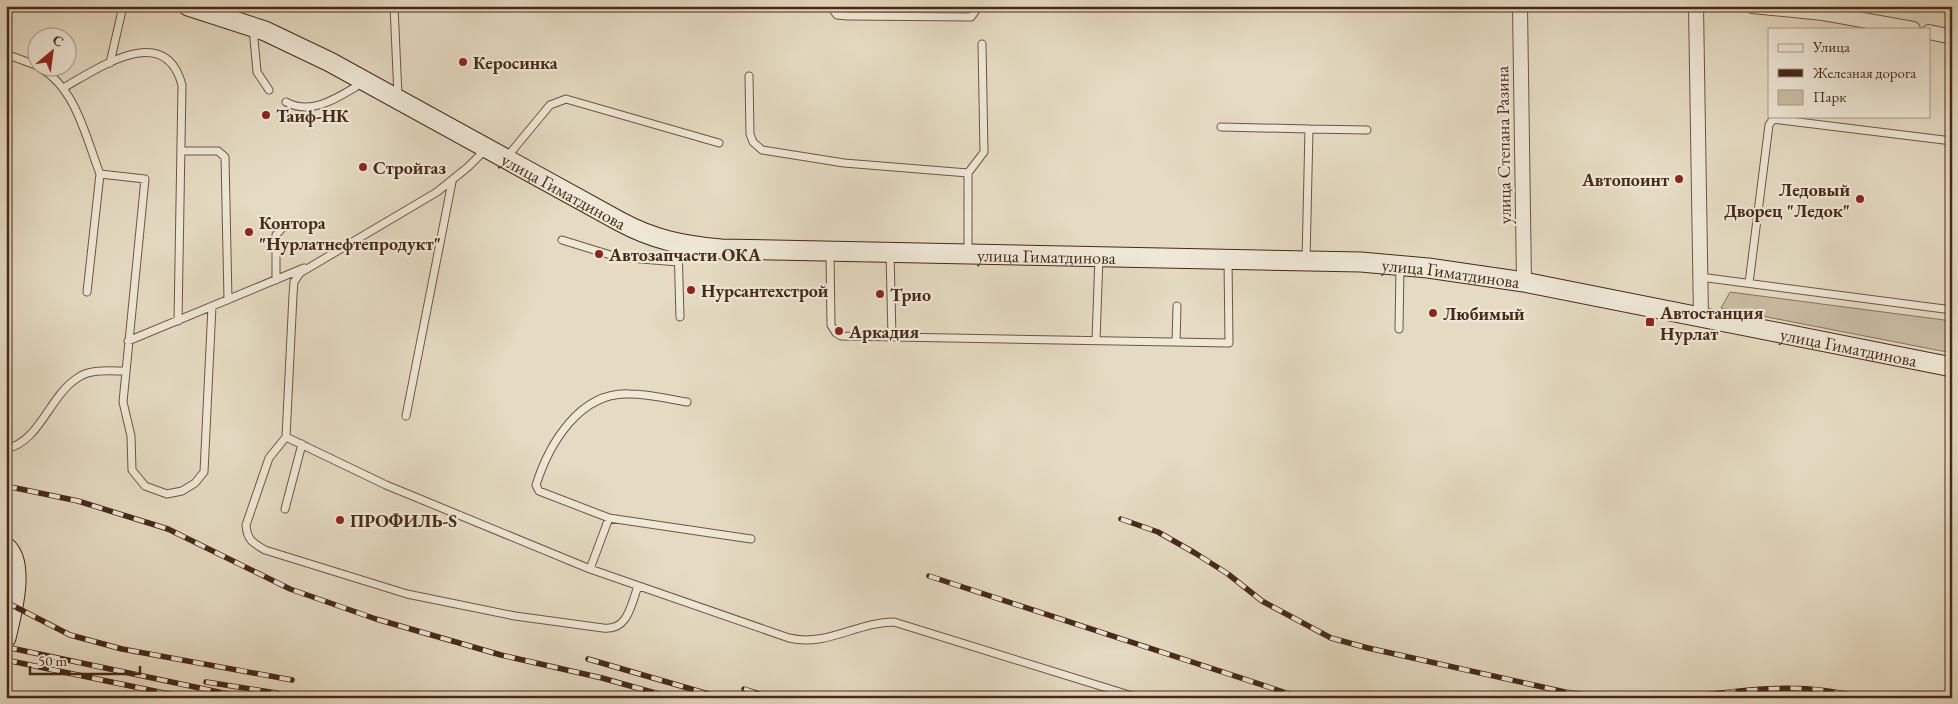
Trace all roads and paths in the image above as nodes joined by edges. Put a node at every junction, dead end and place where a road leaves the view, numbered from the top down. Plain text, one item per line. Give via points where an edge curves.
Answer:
1 (123, 6) edge
2 (188, 6) edge
3 (394, 6) edge
4 (830, 6) edge
5 (979, 6) edge
6 (1520, 6) edge
7 (1696, 6) edge
8 (1752, 6) edge
9 (253, 27) junction
10 (1907, 28) edge
11 (1930, 32) edge
12 (1952, 37) edge
13 (982, 44) dead end
14 (6, 54) edge
15 (28, 63) edge
16 (110, 63) junction
17 (749, 76) dead end
18 (52, 78) edge
19 (365, 81) junction
20 (63, 88) junction
21 (269, 90) dead end
22 (398, 100) junction
23 (286, 102) dead end
24 (1221, 127) dead end
25 (1309, 129) junction
26 (1367, 130) dead end
27 (1952, 141) edge
28 (719, 143) dead end
29 (486, 149) junction
30 (181, 151) junction
31 (505, 159) junction
32 (968, 173) junction
33 (100, 174) junction
34 (452, 182) junction
35 (292, 225) dead end
36 (562, 240) dead end
37 (830, 251) junction
38 (890, 252) junction
39 (678, 253) junction
40 (968, 254) junction
41 (1099, 256) junction
42 (1228, 259) junction
43 (1306, 260) junction
44 (1400, 265) junction
45 (309, 266) junction
46 (1700, 277) junction
47 (276, 280) junction
48 (1524, 282) junction
49 (1749, 283) junction
50 (87, 292) dead end
51 (228, 300) junction
52 (212, 306) junction
53 (1177, 306) dead end
54 (1952, 310) edge
55 (680, 317) dead end
56 (1701, 318) junction
57 (178, 321) junction
58 (1399, 329) dead end
59 (892, 337) junction
60 (1096, 340) junction
61 (128, 341) junction
62 (1176, 342) junction
63 (1952, 367) edge
64 (124, 370) junction
65 (687, 402) dead end
66 (406, 416) dead end
67 (286, 437) junction
68 (302, 444) junction
69 (6, 449) edge
70 (285, 509) dead end
71 (609, 518) junction
72 (751, 539) dead end
73 (6, 547) edge
74 (590, 569) junction
75 (638, 586) junction
76 (6, 638) edge
77 (1140, 698) edge

1 - 16 lane
2 - 9 main road, улица Гиматдинова
3 - 22 lane
4 - 5 lane via 837,15 848,16 961,17 971,17
6 - 48 street, улица Степана Разина
7 - 46 street
8 - 10 street via 1823,13
9 - 19 main road, улица Гиматдинова
9 - 21 lane via 257,72
11 - 12 street
13 - 32 lane via 984,152
14 - 15 lane
16 - 20 lane
16 - 30 lane via 134,53 156,52 170,60 178,70 182,85
17 - 32 lane via 750,134 762,150 844,164
18 - 20 lane
19 - 22 main road, улица Гиматдинова
19 - 23 lane via 318,106 293,106
20 - 33 lane
22 - 29 main road, улица Гиматдинова
24 - 25 lane
25 - 26 lane
25 - 43 lane
27 - 49 lane via 1773,119 1769,125
28 - 31 lane via 566,99 550,105
29 - 31 main road, улица Гиматдинова
29 - 34 lane
30 - 51 lane via 218,151 225,157
30 - 57 lane
31 - 39 main road, улица Гиматдинова
32 - 40 lane
33 - 50 lane
33 - 61 lane via 145,179
34 - 45 lane
34 - 66 lane
35 - 47 lane via 282,228 276,235
36 - 39 lane via 617,257
37 - 38 main road, улица Гиматдинова
37 - 39 main road, улица Гиматдинова via 721,249
37 - 59 lane via 833,330 841,336
38 - 40 main road, улица Гиматдинова
38 - 59 lane
39 - 55 lane
40 - 41 main road, улица Гиматдинова
41 - 42 main road, улица Гиматдинова
41 - 60 lane
42 - 43 main road, улица Гиматдинова
42 - 62 lane via 1229,343
43 - 44 main road, улица Гиматдинова
44 - 48 main road, улица Гиматдинова
44 - 58 lane
45 - 47 lane
45 - 67 lane via 294,282
46 - 49 lane
46 - 56 street
47 - 51 lane
48 - 56 main road, улица Гиматдинова
49 - 54 lane
51 - 52 lane
52 - 57 lane
52 - 64 lane via 204,472 182,491 168,494 145,486 132,470 131,436 122,402
53 - 62 lane
56 - 63 main road, улица Гиматдинова
57 - 61 lane
59 - 60 lane
60 - 62 lane
61 - 64 lane
64 - 69 lane via 92,372 79,377 66,388 24,442
65 - 71 lane via 621,394 591,404 571,420 552,450 536,485 547,495
67 - 68 lane
67 - 75 lane via 268,458 246,525 251,543 266,550 407,594 515,616 612,629 621,626 626,618
68 - 70 lane
68 - 74 lane via 386,486
71 - 72 lane
71 - 74 lane
73 - 76 main road via 17,576
74 - 75 lane
75 - 77 lane via 801,641 829,638 867,625 894,622

